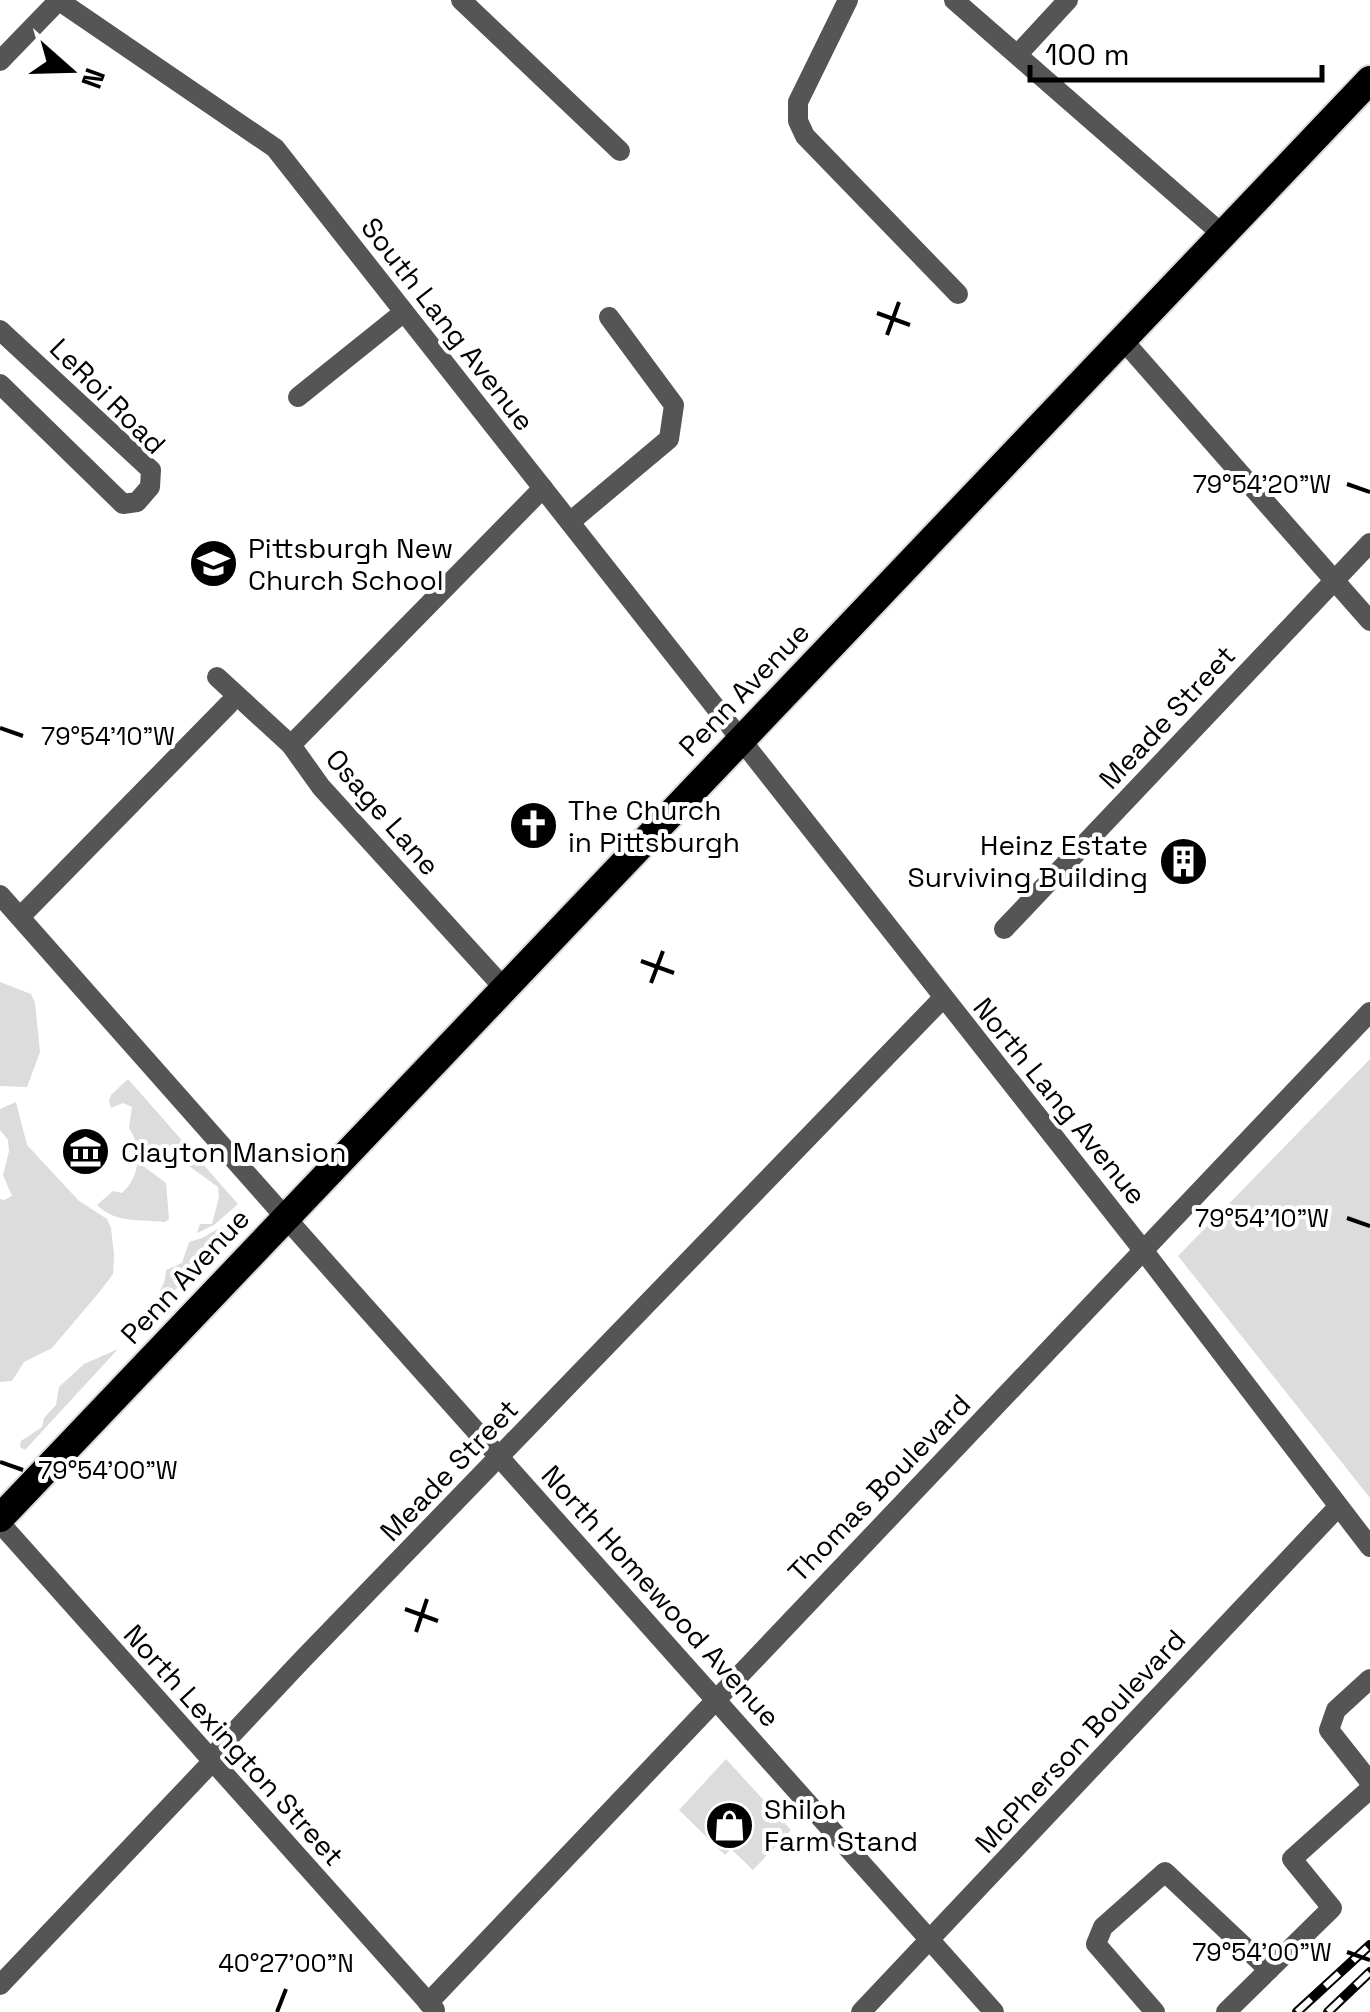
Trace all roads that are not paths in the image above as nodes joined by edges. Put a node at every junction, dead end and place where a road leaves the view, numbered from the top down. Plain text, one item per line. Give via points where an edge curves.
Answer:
1 (59, 0) edge
2 (461, 0) edge
3 (848, 0) edge
4 (954, 0) edge
5 (1068, 0) edge
6 (1019, 53) junction
7 (0, 61) edge
8 (1370, 80) edge
9 (620, 151) dead end
10 (1222, 234) junction
11 (958, 294) dead end
12 (404, 312) junction
13 (609, 318) dead end
14 (0, 330) edge
15 (1122, 339) junction
16 (0, 384) edge
17 (298, 397) dead end
18 (543, 488) junction
19 (570, 522) junction
20 (1370, 543) edge
21 (1336, 579) junction
22 (1370, 620) edge
23 (217, 677) dead end
24 (228, 704) dead end
25 (741, 739) junction
26 (290, 745) junction
27 (0, 895) edge
28 (20, 917) junction
29 (1004, 929) dead end
30 (504, 988) junction
31 (942, 998) junction
32 (1370, 1012) edge
33 (286, 1217) junction
34 (1144, 1250) junction
35 (500, 1456) junction
36 (1338, 1507) junction
37 (0, 1521) edge
38 (1370, 1547) edge
39 (1370, 1679) edge
40 (716, 1699) junction
41 (212, 1762) junction
42 (1370, 1782) edge
43 (1370, 1790) edge
44 (930, 1940) junction
45 (1268, 1970) junction
46 (0, 1985) edge
47 (432, 2007) edge
48 (860, 2012) edge
49 (994, 2012) edge
50 (1156, 2012) edge
51 (1226, 2012) edge

1 - 7 street
1 - 12 street, South Lang Avenue via 275,148
2 - 9 street
3 - 11 street via 798,102 798,121 805,136
4 - 6 street
5 - 6 street
6 - 10 street
8 - 10 highway, Penn Avenue
10 - 15 highway, Penn Avenue
12 - 17 street
12 - 18 street, South Lang Avenue
13 - 19 street via 674,404 669,438
14 - 16 street, LeRoi Road via 151,470 150,487 137,502 123,504
15 - 21 street
15 - 25 highway, Penn Avenue
18 - 19 street, South Lang Avenue
18 - 26 street
19 - 25 street, South Lang Avenue
20 - 21 street, Meade Street
21 - 22 street
21 - 29 street, Meade Street
23 - 26 street, Osage Lane
24 - 28 street
25 - 30 highway, Penn Avenue
25 - 31 street, North Lang Avenue
26 - 30 street, Osage Lane
27 - 28 street, North Homewood Avenue
28 - 33 street, North Homewood Avenue
30 - 33 highway, Penn Avenue
31 - 34 street, North Lang Avenue
31 - 35 street, Meade Street
32 - 34 street, Thomas Boulevard
33 - 35 street, North Homewood Avenue
33 - 37 highway, Penn Avenue
34 - 36 street, North Lang Avenue
34 - 40 street, Thomas Boulevard
35 - 40 street, North Homewood Avenue
35 - 41 street, Meade Street
36 - 38 street, North Lang Avenue
36 - 44 street, McPherson Boulevard
37 - 41 street, North Lexington Street
39 - 42 street via 1336,1710 1329,1730
40 - 44 street, North Homewood Avenue
40 - 47 street, Thomas Boulevard
41 - 46 street, Meade Street
41 - 47 street, North Lexington Street
43 - 45 street via 1292,1859 1332,1908
44 - 48 street, McPherson Boulevard
44 - 49 street, North Homewood Avenue
45 - 50 street via 1165,1872 1103,1927 1096,1944
45 - 51 street

